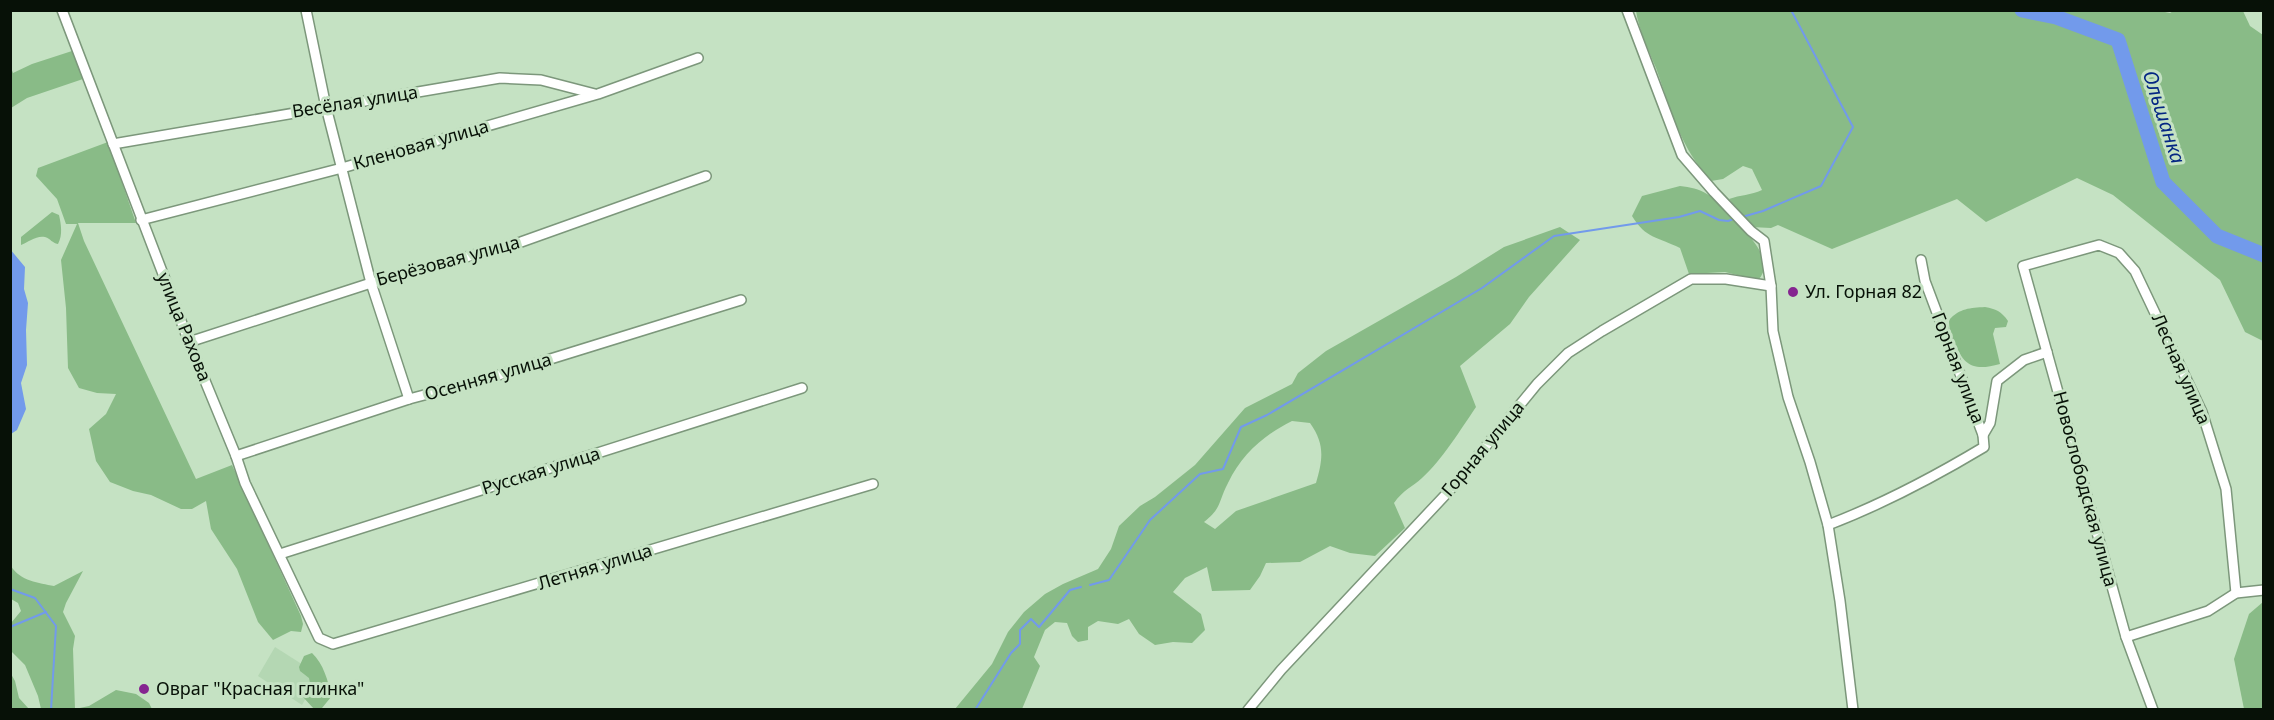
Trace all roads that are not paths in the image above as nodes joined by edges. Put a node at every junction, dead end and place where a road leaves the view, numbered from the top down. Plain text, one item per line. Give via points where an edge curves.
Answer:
1 (62, 10) edge
2 (306, 10) edge
3 (1627, 10) edge
4 (698, 58) dead end
5 (598, 94) junction
6 (326, 106) junction
7 (113, 144) junction
8 (342, 168) junction
9 (706, 176) dead end
10 (141, 220) junction
11 (1921, 260) dead end
12 (2023, 266) joint
13 (370, 283) junction
14 (1771, 286) junction
15 (741, 300) dead end
16 (189, 342) junction
17 (2047, 352) junction
18 (802, 388) dead end
19 (409, 399) junction
20 (1983, 435) junction
21 (236, 456) junction
22 (873, 484) dead end
23 (1828, 525) junction
24 (280, 554) junction
25 (2264, 590) edge
26 (2236, 593) junction
27 (2126, 637) junction
28 (319, 638) joint
29 (1248, 710) edge
30 (1853, 710) edge
31 (2153, 710) edge

1 - 7 street, улица Рахова
2 - 6 street
3 - 14 street via 1682,155 1764,241
4 - 5 street, Кленовая улица
5 - 6 street, Весёлая улица via 541,80 500,78
5 - 8 street, Кленовая улица
6 - 7 street, Весёлая улица
6 - 8 street
7 - 10 street, улица Рахова
8 - 10 street, Кленовая улица
8 - 13 street
9 - 13 street, Берёзовая улица via 521,242
10 - 16 street, улица Рахова
11 - 20 street, Горная улица via 1925,281
12 - 17 street, Новослободская улица
12 - 26 street, Лесная улица via 2098,245 2119,253 2134,271 2202,412 2226,489
13 - 16 street, Берёзовая улица
13 - 19 street
14 - 23 street via 1773,331 1788,396
14 - 29 street, Горная улица via 1726,279 1691,279 1568,353 1537,384 1449,491
15 - 19 street, Осенняя улица
16 - 21 street, улица Рахова
17 - 20 street via 2024,360 1996,381 1990,423
17 - 27 street, Новослободская улица
18 - 24 street, Русская улица
19 - 21 street, Осенняя улица
20 - 23 street, Горная улица via 1984,447 1941,473
21 - 24 street, улица Рахова
22 - 28 street, Летняя улица via 333,644
23 - 30 street
24 - 28 street, улица Рахова
25 - 26 street
26 - 27 street via 2208,611
27 - 31 street, Новослободская улица

